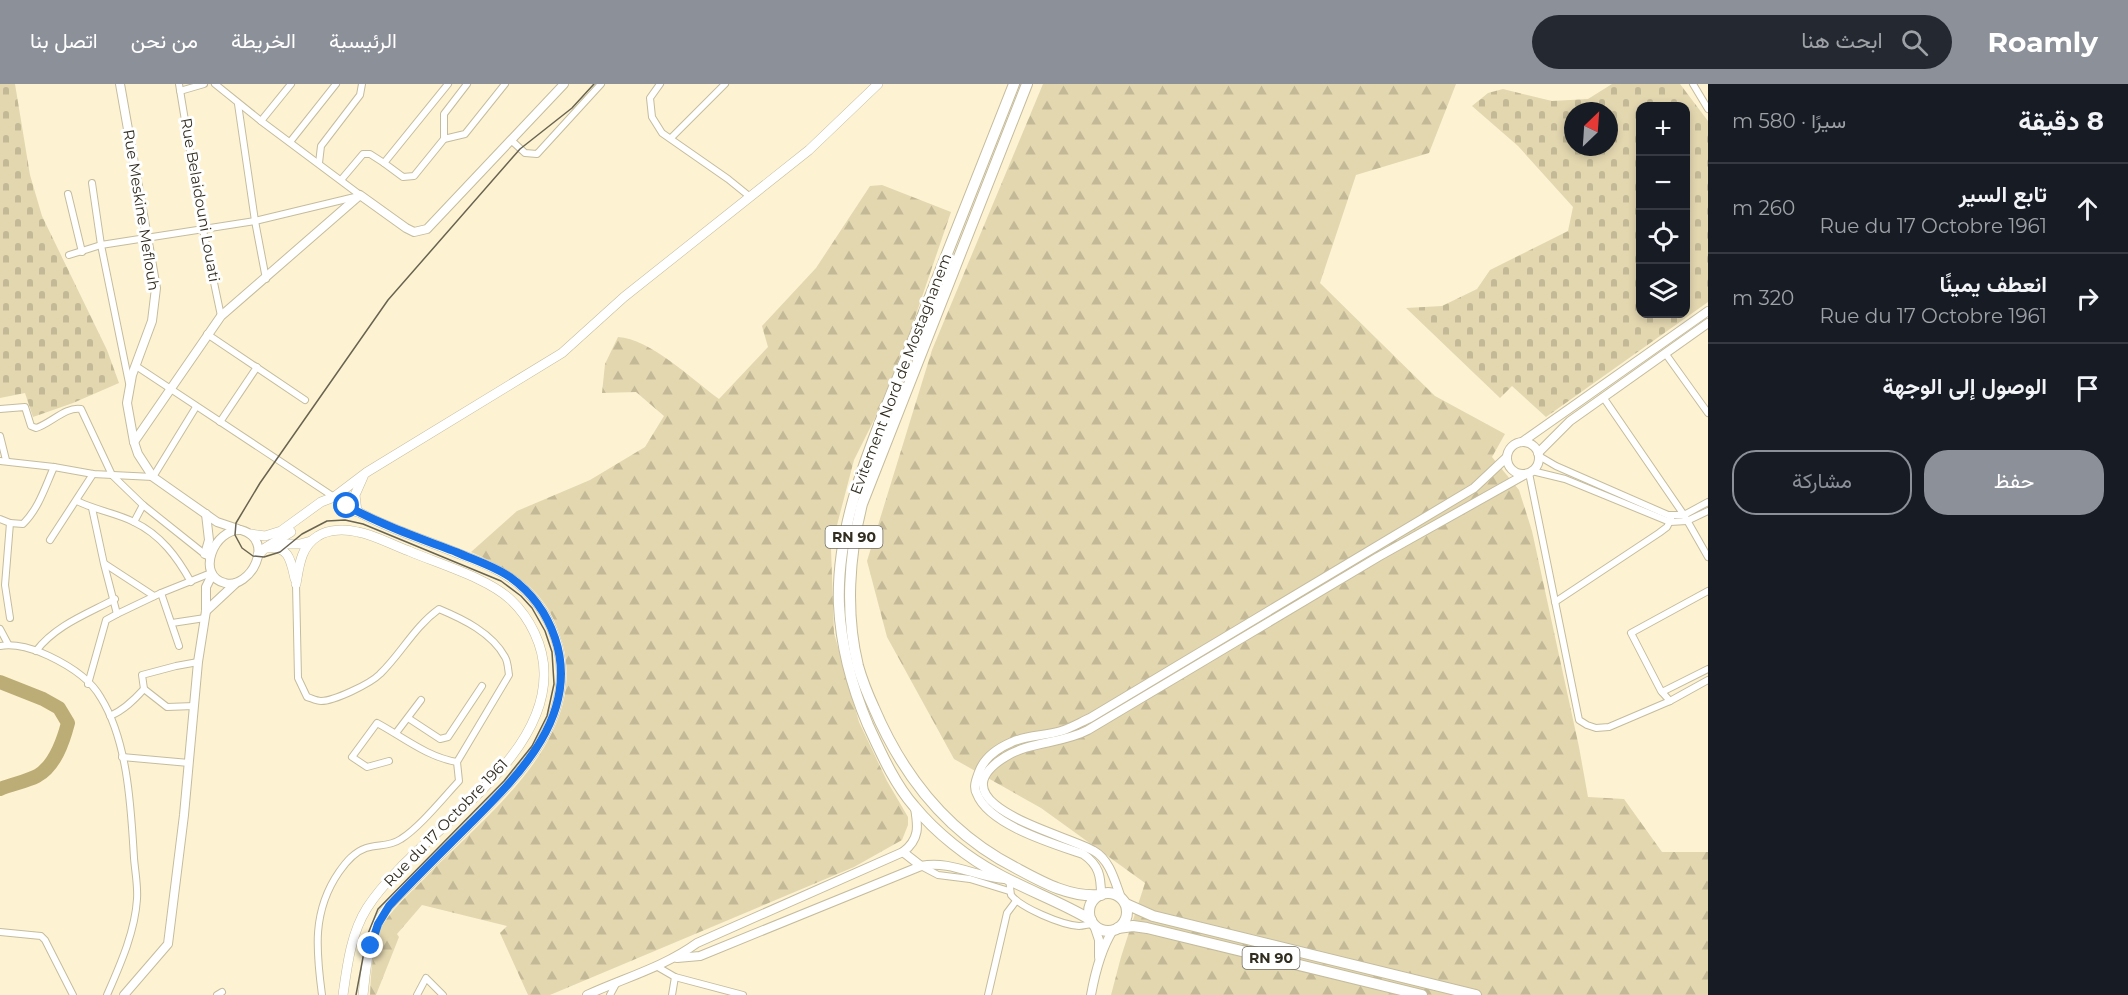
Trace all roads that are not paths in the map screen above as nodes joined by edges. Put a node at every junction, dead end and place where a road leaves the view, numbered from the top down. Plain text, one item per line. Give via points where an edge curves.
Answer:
1 (120, 84) edge
2 (204, 84) edge
3 (215, 84) edge
4 (291, 84) edge
5 (336, 84) edge
6 (362, 84) edge
7 (448, 84) edge
8 (467, 84) edge
9 (505, 84) edge
10 (564, 84) edge
11 (601, 84) edge
12 (660, 84) edge
13 (725, 84) edge
14 (878, 84) edge
15 (1014, 84) edge
16 (1026, 84) edge
17 (1693, 84) edge
18 (180, 88) edge
19 (238, 103) junction
20 (1708, 109) edge
21 (261, 121) junction
22 (671, 138) junction
23 (444, 139) junction
24 (511, 140) junction
25 (290, 142) junction
26 (319, 163) junction
27 (384, 163) junction
28 (341, 180) junction
29 (92, 183) dead end
30 (68, 194) dead end
31 (360, 195) junction
32 (749, 196) junction
33 (255, 221) junction
34 (204, 230) junction
35 (148, 237) junction
36 (101, 245) junction
37 (82, 252) junction
38 (69, 255) dead end
39 (266, 279) junction
40 (1708, 311) edge
41 (221, 316) junction
42 (1708, 323) edge
43 (207, 334) junction
44 (1665, 353) junction
45 (136, 366) junction
46 (257, 368) junction
47 (129, 386) junction
48 (169, 388) junction
49 (1603, 397) junction
50 (305, 400) dead end
51 (196, 406) junction
52 (0, 409) edge
53 (1708, 413) edge
54 (220, 422) junction
55 (0, 436) edge
56 (134, 442) junction
57 (1522, 442) junction
58 (1539, 454) junction
59 (1507, 457) junction
60 (3, 460) edge
61 (54, 467) junction
62 (367, 472) junction
63 (1529, 473) junction
64 (93, 474) junction
65 (112, 475) junction
66 (153, 477) junction
67 (334, 496) junction
68 (77, 501) junction
69 (1708, 502) edge
70 (143, 505) junction
71 (92, 508) junction
72 (1708, 511) edge
73 (357, 512) junction
74 (206, 514) junction
75 (1685, 518) junction
76 (0, 519) edge
77 (1671, 519) junction
78 (134, 522) junction
79 (10, 523) junction
80 (238, 529) junction
81 (251, 534) junction
82 (50, 540) dead end
83 (312, 540) junction
84 (216, 544) junction
85 (265, 549) junction
86 (208, 556) junction
87 (1708, 557) edge
88 (104, 564) junction
89 (211, 574) junction
90 (191, 582) junction
91 (236, 583) junction
92 (296, 584) junction
93 (1708, 591) edge
94 (161, 593) junction
95 (154, 597) junction
96 (114, 599) junction
97 (1555, 602) junction
98 (117, 614) junction
99 (205, 615) junction
100 (10, 618) dead end
101 (172, 623) junction
102 (0, 629) edge
103 (8, 644) junction
104 (0, 646) edge
105 (179, 646) dead end
106 (36, 651) junction
107 (198, 662) junction
108 (1708, 669) edge
109 (1708, 680) edge
110 (88, 684) junction
111 (482, 686) dead end
112 (144, 689) junction
113 (1662, 692) junction
114 (421, 700) dead end
115 (1670, 700) junction
116 (194, 706) junction
117 (110, 716) junction
118 (408, 718) junction
119 (396, 733) junction
120 (122, 757) junction
121 (389, 761) dead end
122 (457, 762) junction
123 (189, 763) junction
124 (915, 807) junction
125 (903, 852) junction
126 (921, 866) junction
127 (1008, 879) junction
128 (1009, 891) junction
129 (1101, 895) junction
130 (1016, 901) junction
131 (1123, 901) junction
132 (1093, 923) junction
133 (1116, 929) junction
134 (0, 932) edge
135 (677, 958) junction
136 (1100, 962) junction
137 (656, 966) junction
138 (675, 977) junction
139 (617, 981) junction
140 (711, 987) junction
141 (73, 995) edge
142 (107, 995) edge
143 (124, 995) edge
144 (322, 995) edge
145 (343, 995) edge
146 (363, 995) edge
147 (417, 995) edge
148 (443, 995) edge
149 (588, 995) edge
150 (610, 995) edge
151 (672, 995) edge
152 (710, 995) edge
153 (743, 995) edge
154 (988, 995) edge
155 (1091, 995) edge
156 (1422, 995) edge
157 (1476, 995) edge

1 - 35 main road, Rue Meskine Meflouh
2 - 18 street
3 - 19 street
4 - 21 street
5 - 25 street
6 - 26 street via 360,95 321,146
7 - 27 street
8 - 23 street via 444,114
9 - 23 street via 465,134
10 - 24 main road
11 - 24 street via 537,154 525,153
12 - 22 street via 650,98 650,110 662,133
13 - 22 street
14 - 32 main road via 809,150
15 - 124 highway, Evitement Nord de Mostaghanem / RN 90 via 855,490 841,567 839,604 850,672 878,747
16 - 129 highway, Evitement Nord de Mostaghanem / RN 90 via 862,504 851,570 852,628 858,666 886,737 922,792 942,814 992,856 1039,880 1075,894
17 - 20 street
18 - 34 street, Rue Belaidouni Louati
19 - 21 street
19 - 33 street
21 - 25 street
22 - 32 street
23 - 27 street via 414,176 403,177
24 - 31 main road via 421,232 406,228
25 - 26 street
26 - 28 street
27 - 28 street via 363,154
28 - 31 street
29 - 36 street
30 - 37 street
31 - 33 street
31 - 39 main road
32 - 62 main road via 619,301 562,353
33 - 34 street
33 - 39 street
34 - 35 street
34 - 41 street, Rue Belaidouni Louati
35 - 36 street
35 - 45 main road, Rue Meskine Meflouh via 155,301
36 - 37 street
36 - 47 street
37 - 38 street
39 - 41 main road
40 - 57 main road
41 - 43 main road
42 - 44 main road
43 - 46 street
43 - 48 main road
44 - 49 main road
44 - 53 street
45 - 47 main road, Rue Meskine Meflouh
45 - 48 street
46 - 50 street
46 - 54 street
47 - 56 main road, Rue Meskine Meflouh via 127,403
48 - 51 street
48 - 56 main road
49 - 58 main road via 1559,430
49 - 75 street
51 - 54 street
51 - 66 street
52 - 65 street via 25,407 31,426 36,428 72,409 81,409
54 - 67 street
55 - 60 street
56 - 66 main road, Rue Meskine Meflouh
57 - 58 main road via 1532,444
57 - 59 main road via 1510,448
58 - 63 main road via 1538,465
58 - 77 street via 1556,466
59 - 63 main road via 1512,470
59 - 129 main road via 1465,494 1090,717 1061,731 1014,740 988,757 975,784 984,806 1016,828 1091,860 1100,874
60 - 61 street
61 - 64 street
61 - 79 street via 30,517 23,524
62 - 67 main road
62 - 73 main road via 357,486
63 - 77 street via 1565,480
63 - 97 street
63 - 131 main road via 1378,557 1088,730 1017,751 991,767 984,782 992,802 1017,819 1095,851 1107,864
64 - 65 street
64 - 68 street
65 - 66 street
65 - 70 street
66 - 74 main road, Rue Meskine Meflouh
67 - 73 main road, Rue du 17 Octobre 1961
67 - 81 main road via 276,534
67 - 85 main road via 326,507
68 - 71 street
68 - 82 street
69 - 75 street
70 - 78 street
70 - 86 street
71 - 78 street
71 - 88 street
72 - 75 street
73 - 146 main road, Rue du 17 Octobre 1961 via 510,577 546,617 561,665 556,709 531,757 383,914 371,946
74 - 80 main road, Rue Meskine Meflouh via 222,525
74 - 84 main road via 216,529
74 - 86 main road
75 - 77 street
75 - 87 street
76 - 79 street
77 - 97 street via 1659,533
78 - 90 street via 165,544
79 - 100 street via 5,585
80 - 81 main road
80 - 84 main road via 225,534
81 - 85 main road
83 - 85 main road, Rue du 17 Octobre 1961
83 - 92 main road via 303,554
83 - 145 main road, Rue du 17 Octobre 1961 via 332,531 360,532 489,586 511,600 527,620 537,638 544,673 542,696 534,718 513,754 388,882 366,910 356,932
84 - 86 main road
85 - 91 main road via 249,573
85 - 92 main road via 276,547 289,555
86 - 89 main road
88 - 95 street
88 - 96 street
89 - 90 street
89 - 91 main road via 222,583
89 - 99 main road via 206,587
90 - 94 street
91 - 99 main road
92 - 122 street via 298,678 307,697 321,701 358,688 379,675 425,619 439,609 457,616 494,642 506,658 509,675
93 - 113 street via 1632,633
94 - 95 street
94 - 101 street
95 - 98 street
96 - 98 street
96 - 106 street via 65,624
97 - 115 street via 1579,720 1596,728 1609,727
98 - 110 street via 106,620
99 - 101 street
99 - 107 main road
101 - 105 street
102 - 103 street
103 - 104 street
103 - 106 street
106 - 110 street via 72,667
107 - 112 street via 142,675
107 - 116 main road
108 - 113 street
109 - 115 street
110 - 117 street via 101,696
111 - 118 street via 448,737 440,739
112 - 116 street via 167,707
112 - 117 street
113 - 115 street
114 - 118 street
116 - 123 main road
117 - 120 street
118 - 119 street
119 - 121 street via 377,723 352,757 367,767
119 - 122 street via 443,760
120 - 123 street
120 - 142 street via 137,899 130,933
122 - 144 street via 459,781 403,838 391,845 365,848 348,859 330,885 319,912 317,959
123 - 143 main road via 168,944
124 - 125 main road via 916,837
124 - 127 highway, Evitement Nord de Mostaghanem / RN 90 via 961,849
125 - 126 main road
125 - 135 main road via 697,944
126 - 127 main road via 949,866
126 - 128 street via 938,875 970,879
126 - 135 main road via 700,956
127 - 128 street
127 - 132 highway, Evitement Nord de Mostaghanem / RN 90 via 1066,905
128 - 130 street
129 - 131 highway via 1111,893
129 - 132 highway via 1091,905
130 - 132 street via 1069,924
130 - 154 street via 1007,913
131 - 133 highway via 1126,920
131 - 157 highway, RN 90 via 1153,916
132 - 133 highway via 1103,930
132 - 136 main road
133 - 136 main road
133 - 156 highway, RN 90 via 1147,928
134 - 141 street via 41,936
135 - 137 main road
136 - 155 main road
137 - 138 street
137 - 139 main road
138 - 140 street
138 - 151 street
139 - 149 main road
139 - 150 street
140 - 152 street
140 - 153 street
147 - 148 street via 426,978

